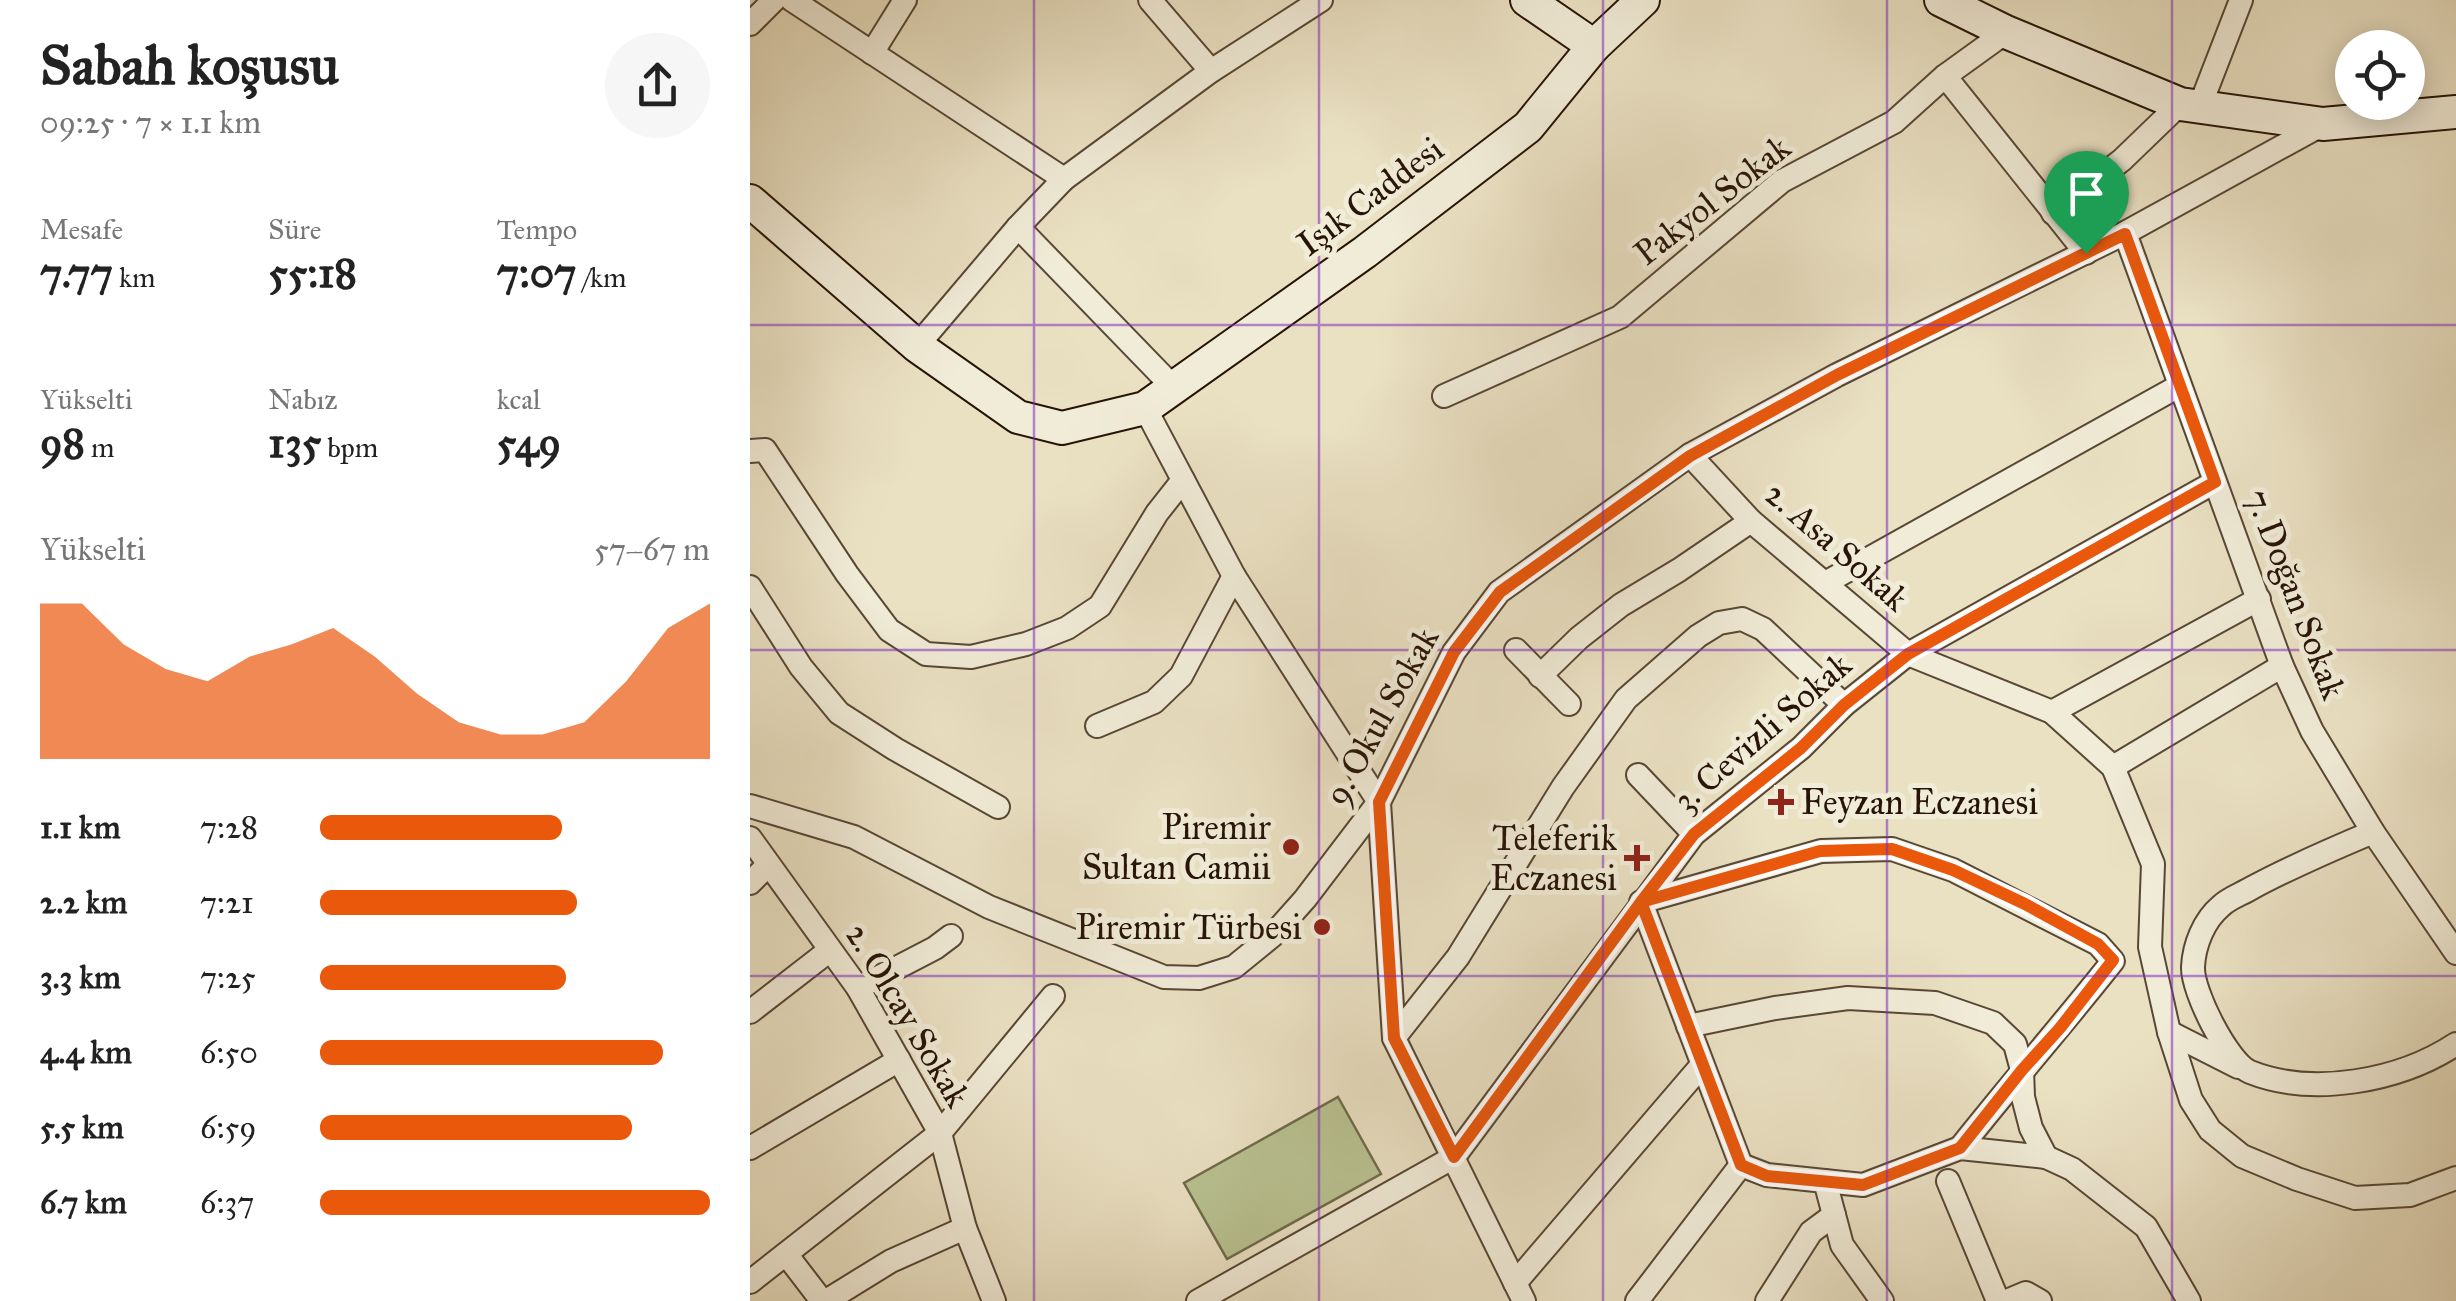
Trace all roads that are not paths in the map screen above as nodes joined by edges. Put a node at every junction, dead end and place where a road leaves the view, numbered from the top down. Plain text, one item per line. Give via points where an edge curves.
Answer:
1 (774, 0) edge
2 (792, 0) edge
3 (905, 0) edge
4 (1150, 0) edge
5 (1321, 0) edge
6 (1527, 0) edge
7 (1642, 0) edge
8 (1942, 0) edge
9 (2233, 3) edge
10 (750, 24) edge
11 (2006, 32) junction
12 (1594, 46) junction
13 (872, 53) junction
14 (1210, 71) junction
15 (1945, 76) junction
16 (2190, 105) junction
17 (2456, 112) edge
18 (2323, 124) junction
19 (1064, 179) junction
20 (750, 202) edge
21 (2053, 213) junction
22 (1018, 226) junction
23 (2125, 234) junction
24 (2086, 253) junction
25 (917, 346) junction
26 (2180, 386) junction
27 (1174, 388) junction
28 (1444, 396) dead end
29 (1145, 408) junction
30 (750, 451) edge
31 (1690, 456) junction
32 (1184, 480) junction
33 (2215, 482) junction
34 (1752, 521) junction
35 (1234, 576) junction
36 (1825, 583) junction
37 (750, 586) edge
38 (2258, 599) junction
39 (1516, 650) dead end
40 (1908, 654) junction
41 (2282, 666) junction
42 (1540, 676) junction
43 (1570, 704) dead end
44 (1844, 705) junction
45 (2052, 712) junction
46 (1097, 726) dead end
47 (2113, 767) junction
48 (1638, 775) dead end
49 (1379, 802) junction
50 (750, 806) edge
51 (998, 807) dead end
52 (2373, 832) junction
53 (1694, 834) junction
54 (750, 838) edge
55 (768, 865) junction
56 (750, 883) edge
57 (1641, 902) junction
58 (951, 936) dead end
59 (830, 950) junction
60 (2456, 953) edge
61 (858, 988) junction
62 (1053, 996) dead end
63 (750, 1012) edge
64 (1688, 1026) junction
65 (2170, 1032) junction
66 (1394, 1038) junction
67 (2456, 1044) edge
68 (899, 1060) junction
69 (1702, 1065) junction
70 (2022, 1070) junction
71 (2245, 1071) junction
72 (940, 1133) junction
73 (750, 1148) edge
74 (1960, 1148) junction
75 (1454, 1157) junction
76 (2046, 1157) junction
77 (1741, 1165) junction
78 (2456, 1178) edge
79 (1948, 1180) dead end
80 (1825, 1181) junction
81 (1834, 1215) junction
82 (965, 1228) junction
83 (786, 1254) junction
84 (750, 1282) edge
85 (1864, 1291) edge
86 (1520, 1292) edge
87 (824, 1301) edge
88 (994, 1301) edge
89 (1198, 1301) edge
90 (1637, 1301) edge
91 (1766, 1301) edge
92 (1882, 1301) edge
93 (1998, 1301) edge
94 (2006, 1301) edge
95 (2040, 1301) edge
96 (2189, 1301) edge

1 - 10 street
2 - 13 street
3 - 13 street
4 - 14 street
5 - 14 street
6 - 12 main road
7 - 12 main road, Işık Caddesi
8 - 11 main road
9 - 16 street
11 - 15 street, Pakyol Sokak
11 - 16 main road
12 - 27 main road, Işık Caddesi via 1528,127
13 - 19 street
14 - 19 street
15 - 21 street
15 - 28 street, Pakyol Sokak via 1894,122 1782,180 1620,317
16 - 18 main road
16 - 21 street
17 - 18 main road
18 - 23 street, 9. Okul Sokak
19 - 22 street
20 - 25 main road, Işık Caddesi
21 - 24 street
22 - 25 street
22 - 27 street
23 - 24 street, 9. Okul Sokak
23 - 26 street, 7. Doğan Sokak
24 - 31 street, 9. Okul Sokak via 1837,375
25 - 29 main road, Işık Caddesi via 1018,417 1062,428
26 - 33 street, 7. Doğan Sokak
26 - 36 street
27 - 29 main road, Işık Caddesi
29 - 32 street
30 - 32 street via 766,450 889,630 926,654 971,658 1068,628 1100,606
31 - 34 street, 2. Asa Sokak
31 - 49 street, 9. Okul Sokak via 1500,592 1454,652
32 - 35 street
33 - 38 street, 7. Doğan Sokak
33 - 40 street, 3. Cevizli Sokak
34 - 36 street, 2. Asa Sokak
34 - 42 street via 1620,605
35 - 46 street via 1181,676 1154,702
35 - 49 street
36 - 40 street, 2. Asa Sokak
37 - 51 street via 801,667 839,712
38 - 41 street, 7. Doğan Sokak
38 - 45 street
39 - 42 street
40 - 44 street, 3. Cevizli Sokak
40 - 45 street, 2. Asa Sokak
41 - 47 street
41 - 52 street, 7. Doğan Sokak via 2312,732
42 - 43 street
44 - 53 street, 3. Cevizli Sokak
44 - 66 street via 1763,629 1742,619 1698,636 1626,699 1458,957
45 - 47 street, 2. Asa Sokak
47 - 65 street, 2. Asa Sokak via 2153,864 2150,948
48 - 53 street
49 - 50 street, 9. Okul Sokak via 1272,936 1234,968 1198,978 1164,976 989,907 854,837
49 - 66 street
52 - 60 street, 7. Doğan Sokak
52 - 71 street via 2236,896 2202,928 2192,968 2203,1006
53 - 57 street, 3. Cevizli Sokak
54 - 55 street, 2. Olcay Sokak
55 - 56 street
55 - 59 street, 2. Olcay Sokak
57 - 64 street
57 - 70 street via 1820,851 1892,849 1953,870 2098,944 2113,960
57 - 75 street, 3. Cevizli Sokak
58 - 61 street
59 - 61 street, 2. Olcay Sokak
59 - 63 street
61 - 68 street, 2. Olcay Sokak
62 - 72 street
64 - 69 street
64 - 70 street via 1848,998 1935,1004 1993,1024 2015,1044
65 - 71 street
65 - 78 street, 2. Asa Sokak via 2192,1100 2210,1130 2242,1156 2355,1198 2410,1195
66 - 75 street
67 - 71 street via 2390,1076 2343,1084 2285,1082
68 - 72 street, 2. Olcay Sokak
68 - 73 street
69 - 77 street
69 - 86 street
70 - 74 street
70 - 76 street via 2031,1128
72 - 82 street, 2. Olcay Sokak
72 - 83 street
74 - 76 street
74 - 80 street via 1863,1185
75 - 86 street
75 - 89 street
76 - 96 street via 2146,1227
77 - 80 street via 1767,1176
77 - 90 street
79 - 93 street
80 - 81 street
81 - 85 street
81 - 91 street via 1811,1232
82 - 87 street
82 - 88 street, 2. Olcay Sokak
83 - 84 street
83 - 87 street
85 - 92 street
94 - 95 street via 2026,1293

